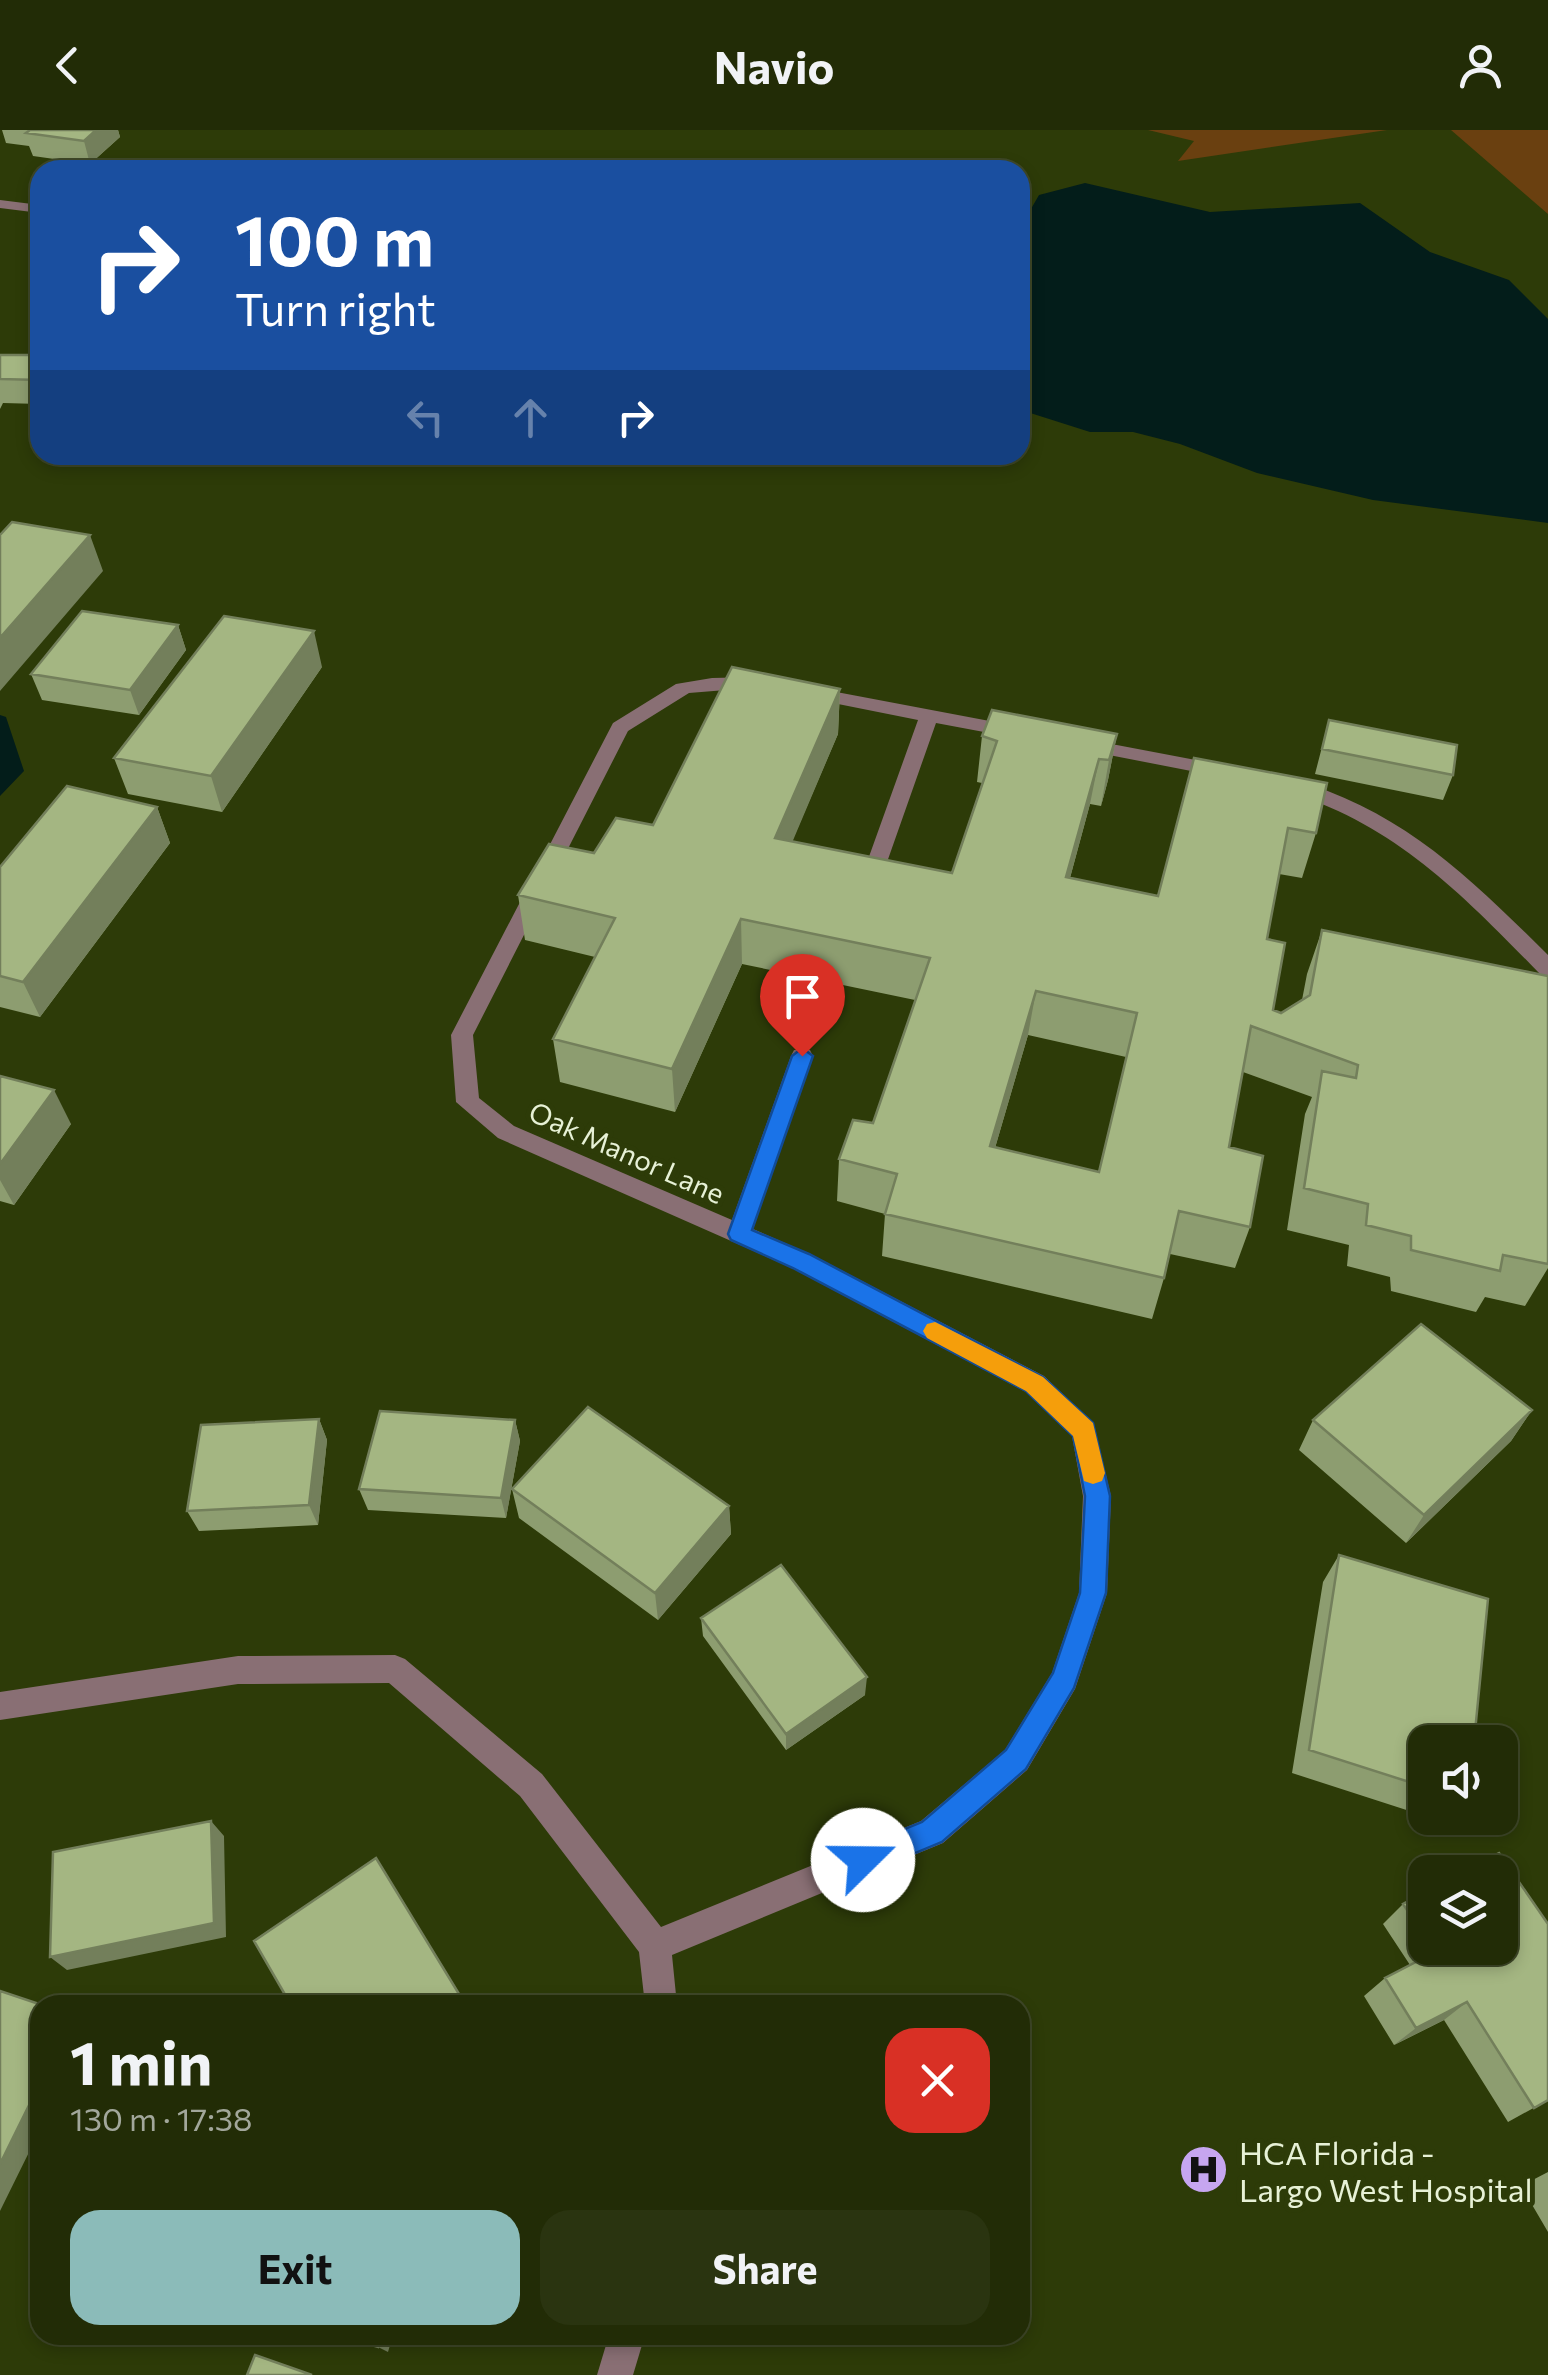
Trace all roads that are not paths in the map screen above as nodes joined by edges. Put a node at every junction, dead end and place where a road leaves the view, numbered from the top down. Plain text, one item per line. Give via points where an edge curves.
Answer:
1 (0, 204) edge
2 (30, 208) edge
3 (928, 716) junction
4 (876, 865) edge
5 (1548, 968) edge
6 (802, 1056) dead end
7 (739, 1234) junction
8 (0, 1706) edge
9 (654, 1946) junction
10 (660, 1995) edge
11 (624, 2345) edge
12 (615, 2375) edge

1 - 2 street
3 - 4 street
3 - 5 street, Oak Manor Lane via 1258,778 1340,801 1394,830
3 - 7 street, Oak Manor Lane via 758,683 696,682 664,695 620,727 462,1034 468,1102 506,1132
6 - 7 street
7 - 9 street, Oak Manor Lane via 1035,1384 1084,1431 1098,1496 1093,1593 1065,1678 1016,1760 932,1832
8 - 9 street via 238,1670 395,1669 531,1785
9 - 10 street
11 - 12 street

